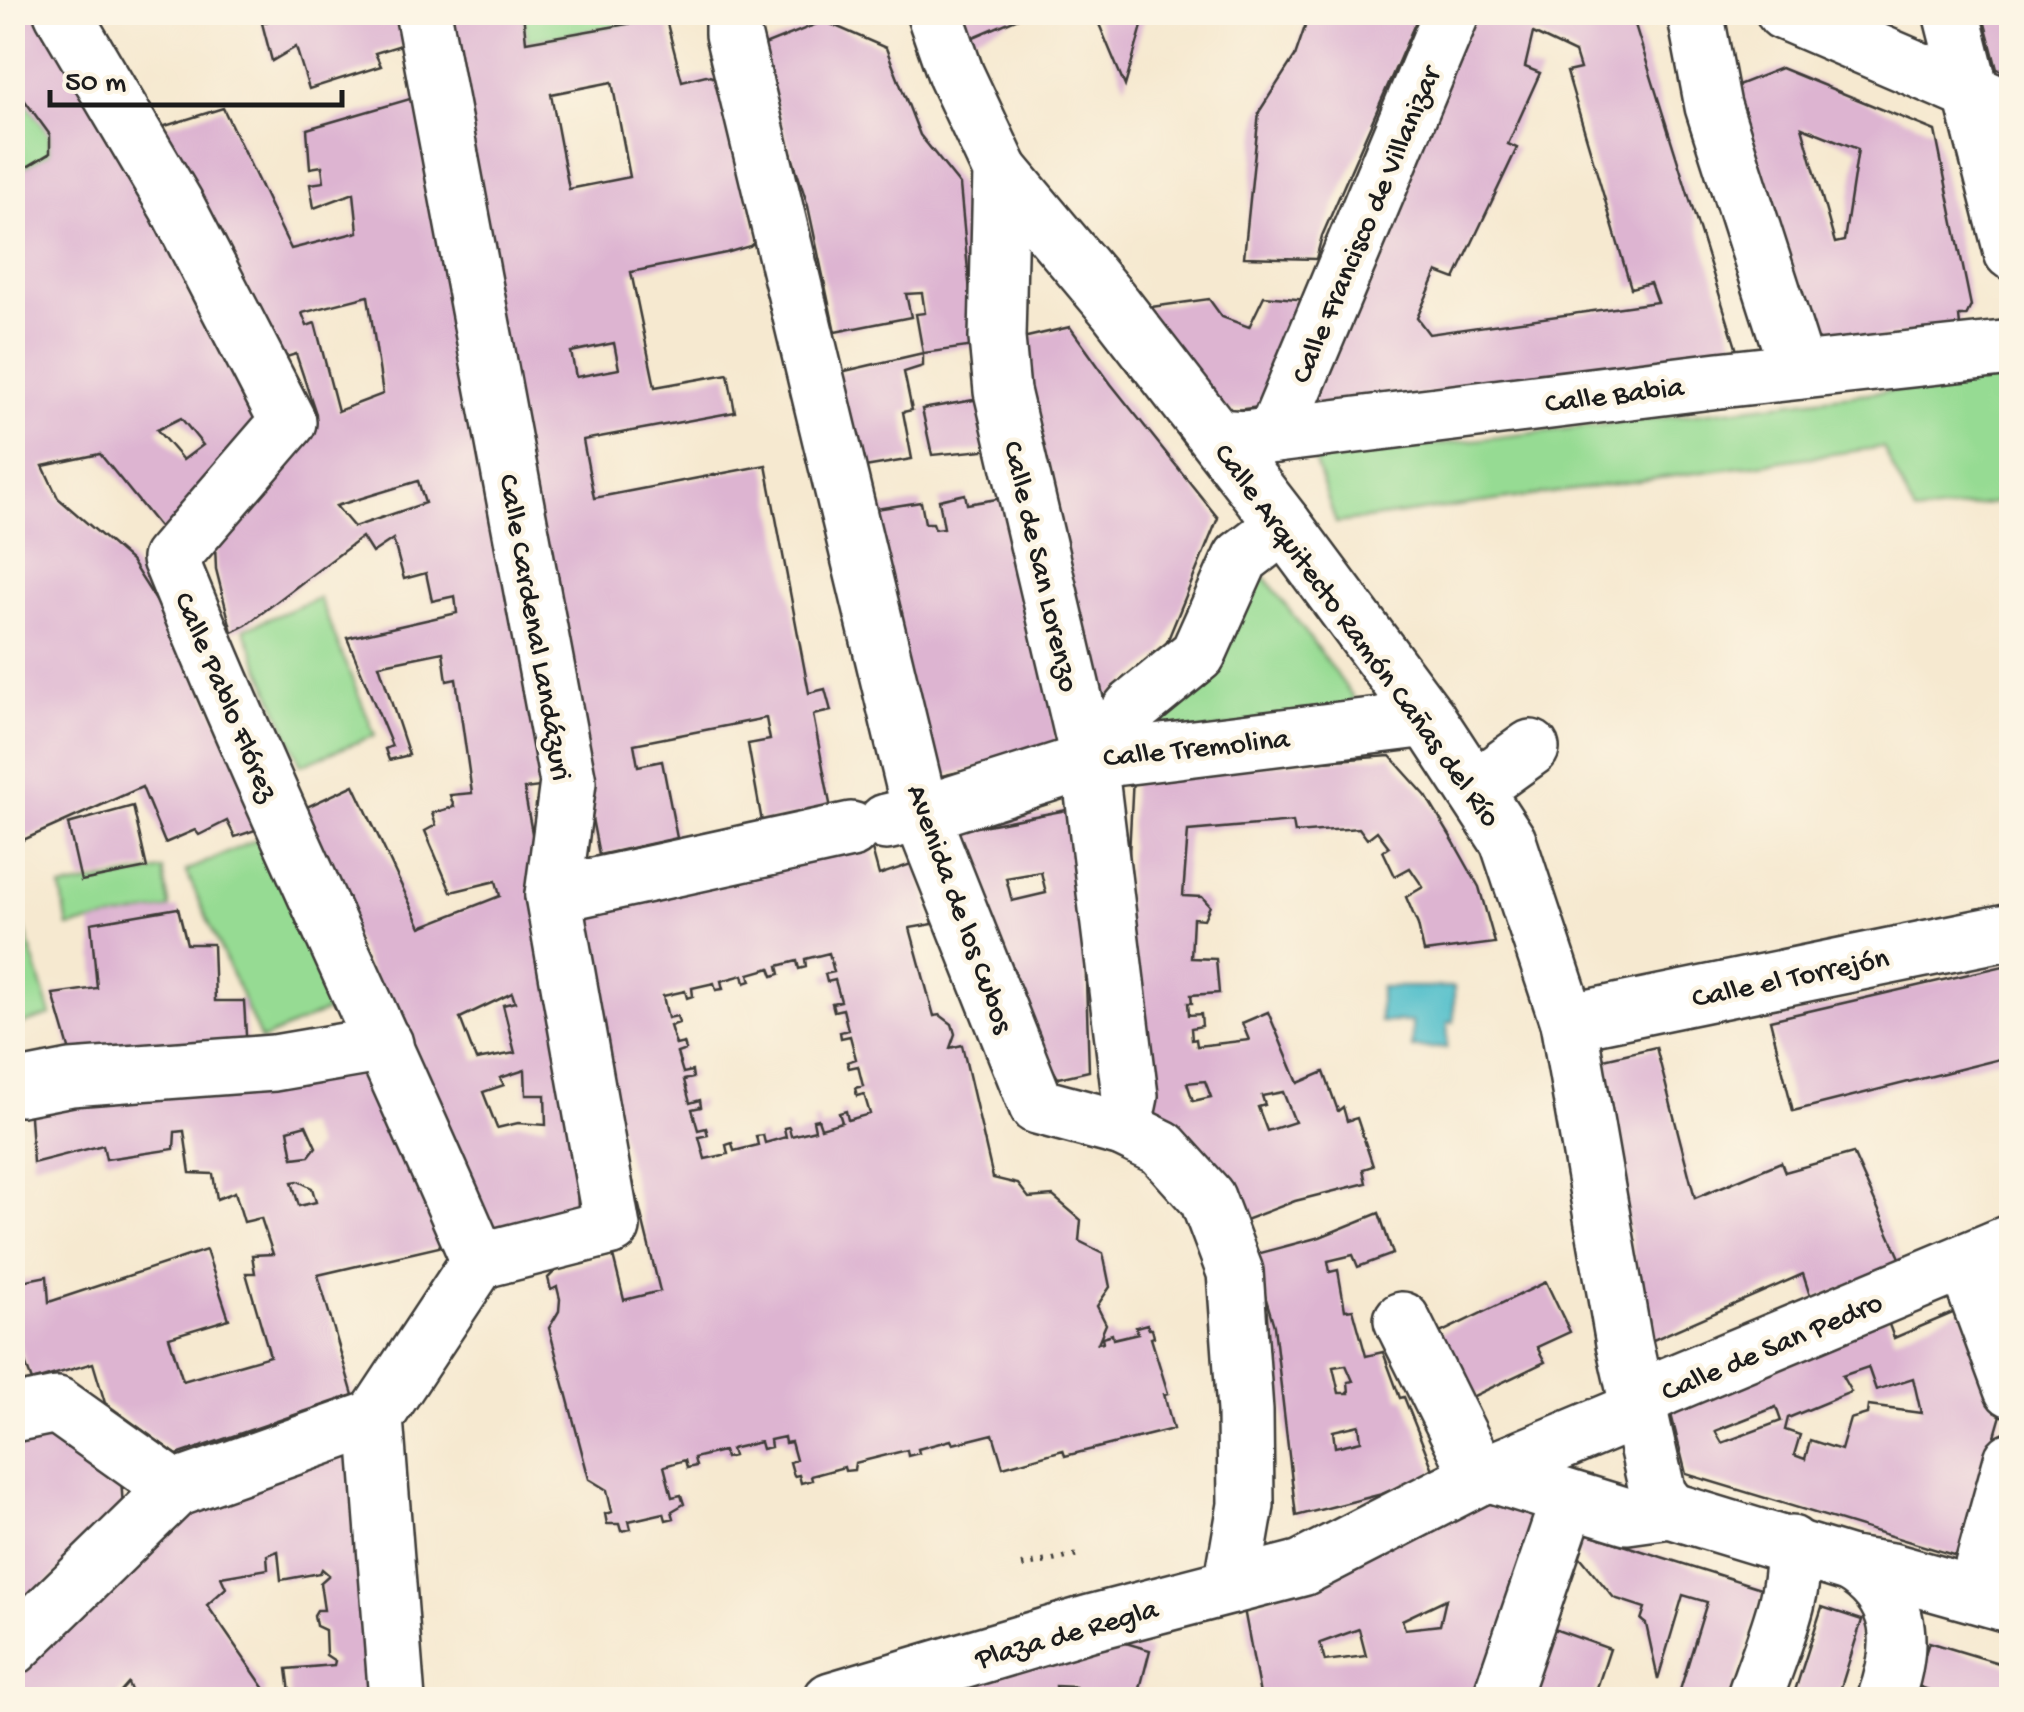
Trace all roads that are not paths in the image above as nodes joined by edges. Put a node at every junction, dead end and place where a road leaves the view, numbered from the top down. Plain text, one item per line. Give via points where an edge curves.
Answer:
1 (62, 12) edge
2 (424, 12) edge
3 (733, 12) edge
4 (934, 12) edge
5 (1452, 12) edge
6 (1695, 12) edge
7 (1784, 12) edge
8 (1951, 12) edge
9 (1992, 102) edge
10 (1000, 171) junction
11 (2012, 252) edge
12 (2012, 348) edge
13 (1798, 371) junction
14 (1275, 435) junction
15 (1217, 437) junction
16 (1284, 525) junction
17 (1428, 719) junction
18 (1531, 748) dead end
19 (1089, 761) junction
20 (1474, 789) junction
21 (882, 823) junction
22 (553, 896) junction
23 (2012, 930) edge
24 (1568, 1022) junction
25 (385, 1044) junction
26 (16, 1087) edge
27 (1123, 1128) junction
28 (1989, 1252) edge
29 (479, 1261) junction
30 (1402, 1320) dead end
31 (2012, 1389) edge
32 (1638, 1410) junction
33 (12, 1414) edge
34 (374, 1418) junction
35 (2012, 1460) edge
36 (1484, 1476) junction
37 (175, 1489) junction
38 (1568, 1498) junction
39 (1670, 1510) junction
40 (1791, 1544) junction
41 (1852, 1564) junction
42 (1302, 1568) joint
43 (1232, 1586) junction
44 (1993, 1600) edge
45 (12, 1648) edge
46 (398, 1700) edge
47 (830, 1700) edge
48 (1500, 1700) edge
49 (1754, 1700) edge
50 (1885, 1700) edge

1 - 25 street, Calle Pablo Flórez via 176,205 288,422 170,559 228,704
2 - 22 street, Calle Cardenal Landázuri via 568,782
3 - 21 street, Avenida de los Cubos
4 - 10 street, Calle de San Lorenzo
5 - 14 street, Calle Francisco de Villanizar
6 - 13 street via 1713,106
7 - 9 street
8 - 9 street
9 - 11 street
10 - 15 street, Calle Arquitecto Ramón Cañas del Río
10 - 19 street, Calle de San Lorenzo via 996,338 1002,391
12 - 13 street, Calle Babia
13 - 14 street, Calle Babia
14 - 15 street, Calle Babia
15 - 16 street, Calle Arquitecto Ramón Cañas del Río
16 - 17 street, Calle Arquitecto Ramón Cañas del Río
16 - 19 street, Calle Tremolina via 1241,558 1198,654 1132,708
17 - 19 street, Calle Tremolina
17 - 20 street, Calle Arquitecto Ramón Cañas del Río
18 - 20 street
19 - 21 street
19 - 27 street, Calle de San Lorenzo via 1130,1096
20 - 24 street, Calle Arquitecto Ramón Cañas del Río via 1508,841
21 - 22 street
21 - 27 street, Avenida de los Cubos via 1036,1106
22 - 29 street, Calle Cardenal Landázuri via 612,1227
23 - 24 street, Calle el Torrejón
24 - 32 street, Calle Arquitecto Ramón Cañas del Río
25 - 26 street via 274,1063
25 - 29 street, Calle Pablo Flórez
27 - 43 street, Avenida de los Cubos via 1162,1148 1207,1198 1234,1272 1246,1505
28 - 31 street
28 - 32 street, Calle de San Pedro via 1667,1386
29 - 34 street
30 - 36 street
32 - 36 street, Calle de San Pedro
32 - 39 street, Calle Arquitecto Ramón Cañas del Río via 1658,1494
33 - 37 street via 57,1404
34 - 37 street
34 - 46 street
35 - 44 street
36 - 38 street
36 - 42 street, Calle de San Pedro
37 - 45 street
38 - 39 street via 1628,1516
38 - 48 street
39 - 40 street
40 - 41 street
40 - 49 street via 1790,1586
41 - 44 street
41 - 50 street via 1871,1576 1897,1624
42 - 43 street, Plaza de Regla
43 - 47 street, Plaza de Regla

